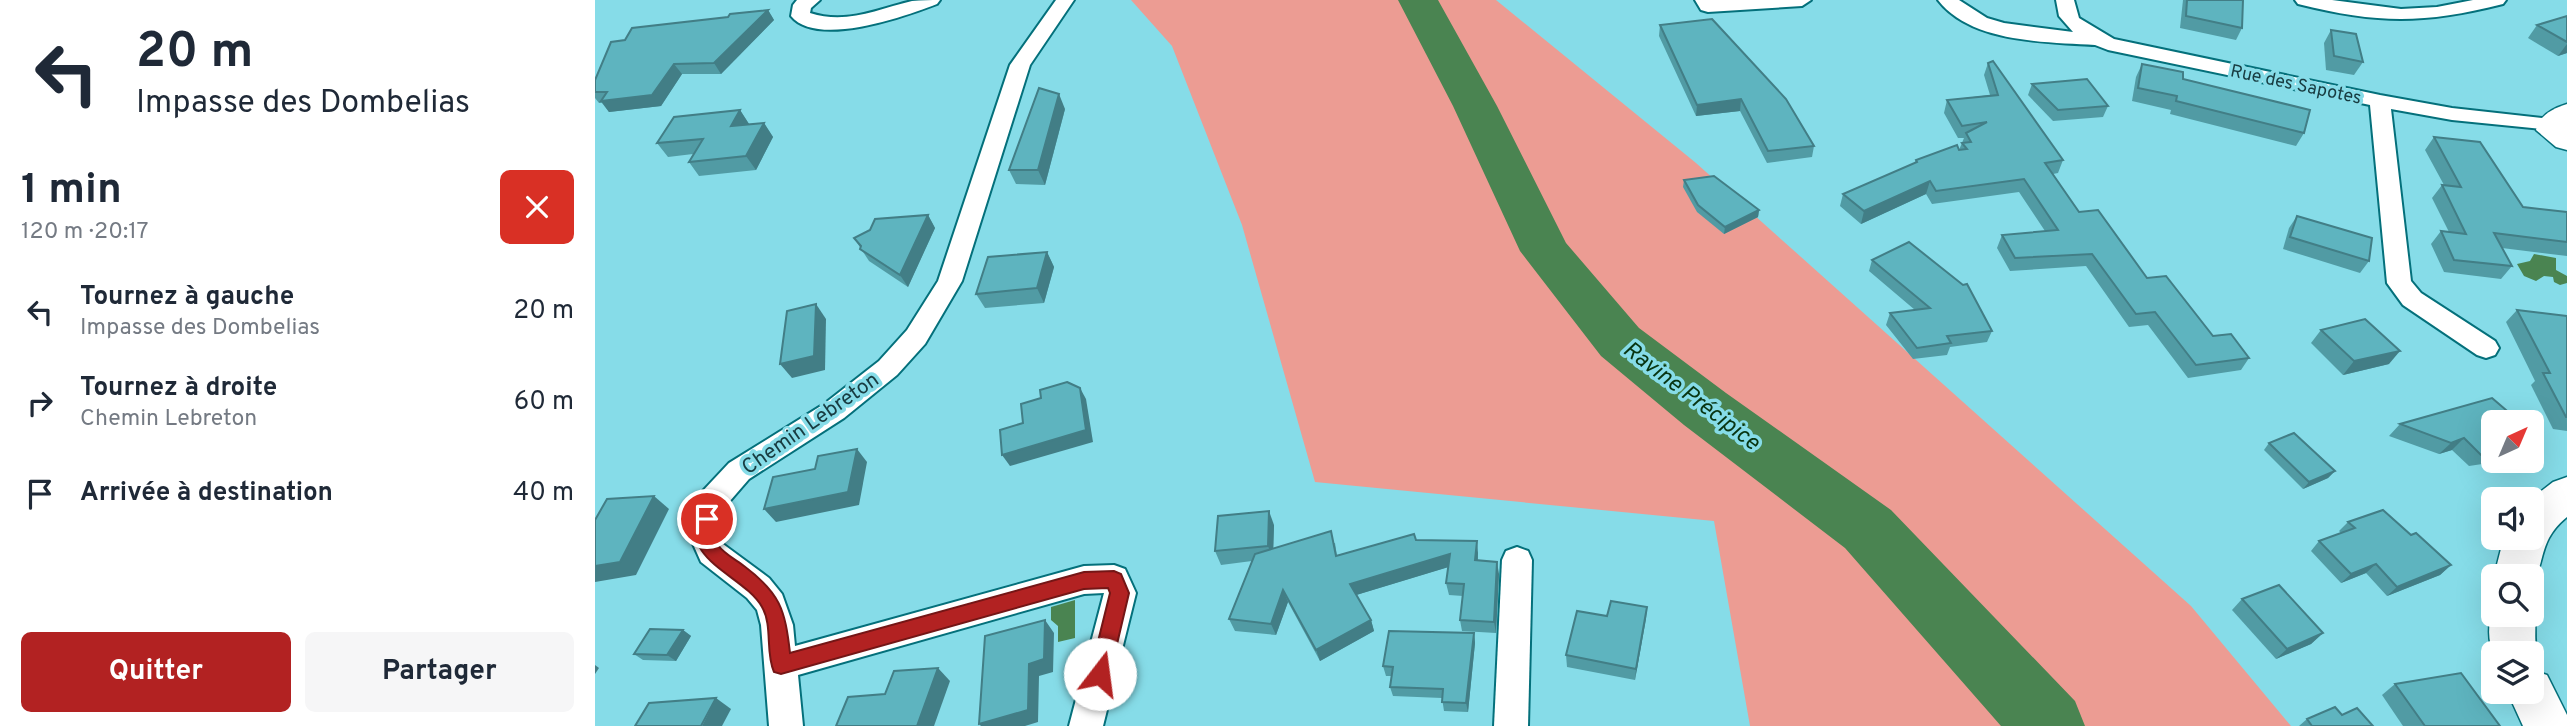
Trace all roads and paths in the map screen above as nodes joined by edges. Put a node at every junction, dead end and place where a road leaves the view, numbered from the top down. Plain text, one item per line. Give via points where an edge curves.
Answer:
1 (811, 0) edge
2 (931, 0) edge
3 (1065, 0) edge
4 (1705, 0) edge
5 (1802, 0) edge
6 (1947, 0) edge
7 (2065, 0) edge
8 (2304, 0) edge
9 (2497, 0) edge
10 (2101, 39) junction
11 (2380, 101) junction
12 (2562, 126) edge
13 (2486, 348) dead end
14 (2567, 494) edge
15 (2544, 512) edge
16 (1517, 560) dead end
17 (781, 665) junction
18 (2537, 704) edge
19 (786, 726) edge
20 (1086, 726) edge
21 (1511, 726) edge
22 (2548, 726) edge

1 - 2 street via 802,5 800,16 826,24 878,18
3 - 17 street, Chemin Lebreton via 1020,65 950,281 916,337 888,368 834,411 739,471 709,504 704,535 712,553 758,588 771,604
4 - 5 street via 1708,6
6 - 10 street via 1992,26
7 - 10 street, Rue des Sapotes via 2064,8 2076,27
8 - 9 street via 2401,15
10 - 11 street, Rue des Sapotes via 2152,54
11 - 12 street, Rue des Sapotes
11 - 13 street via 2399,284 2412,299
14 - 15 street
16 - 21 street
17 - 19 street, Chemin Lebreton
17 - 20 street via 1084,580 1114,579 1120,593
18 - 22 street

